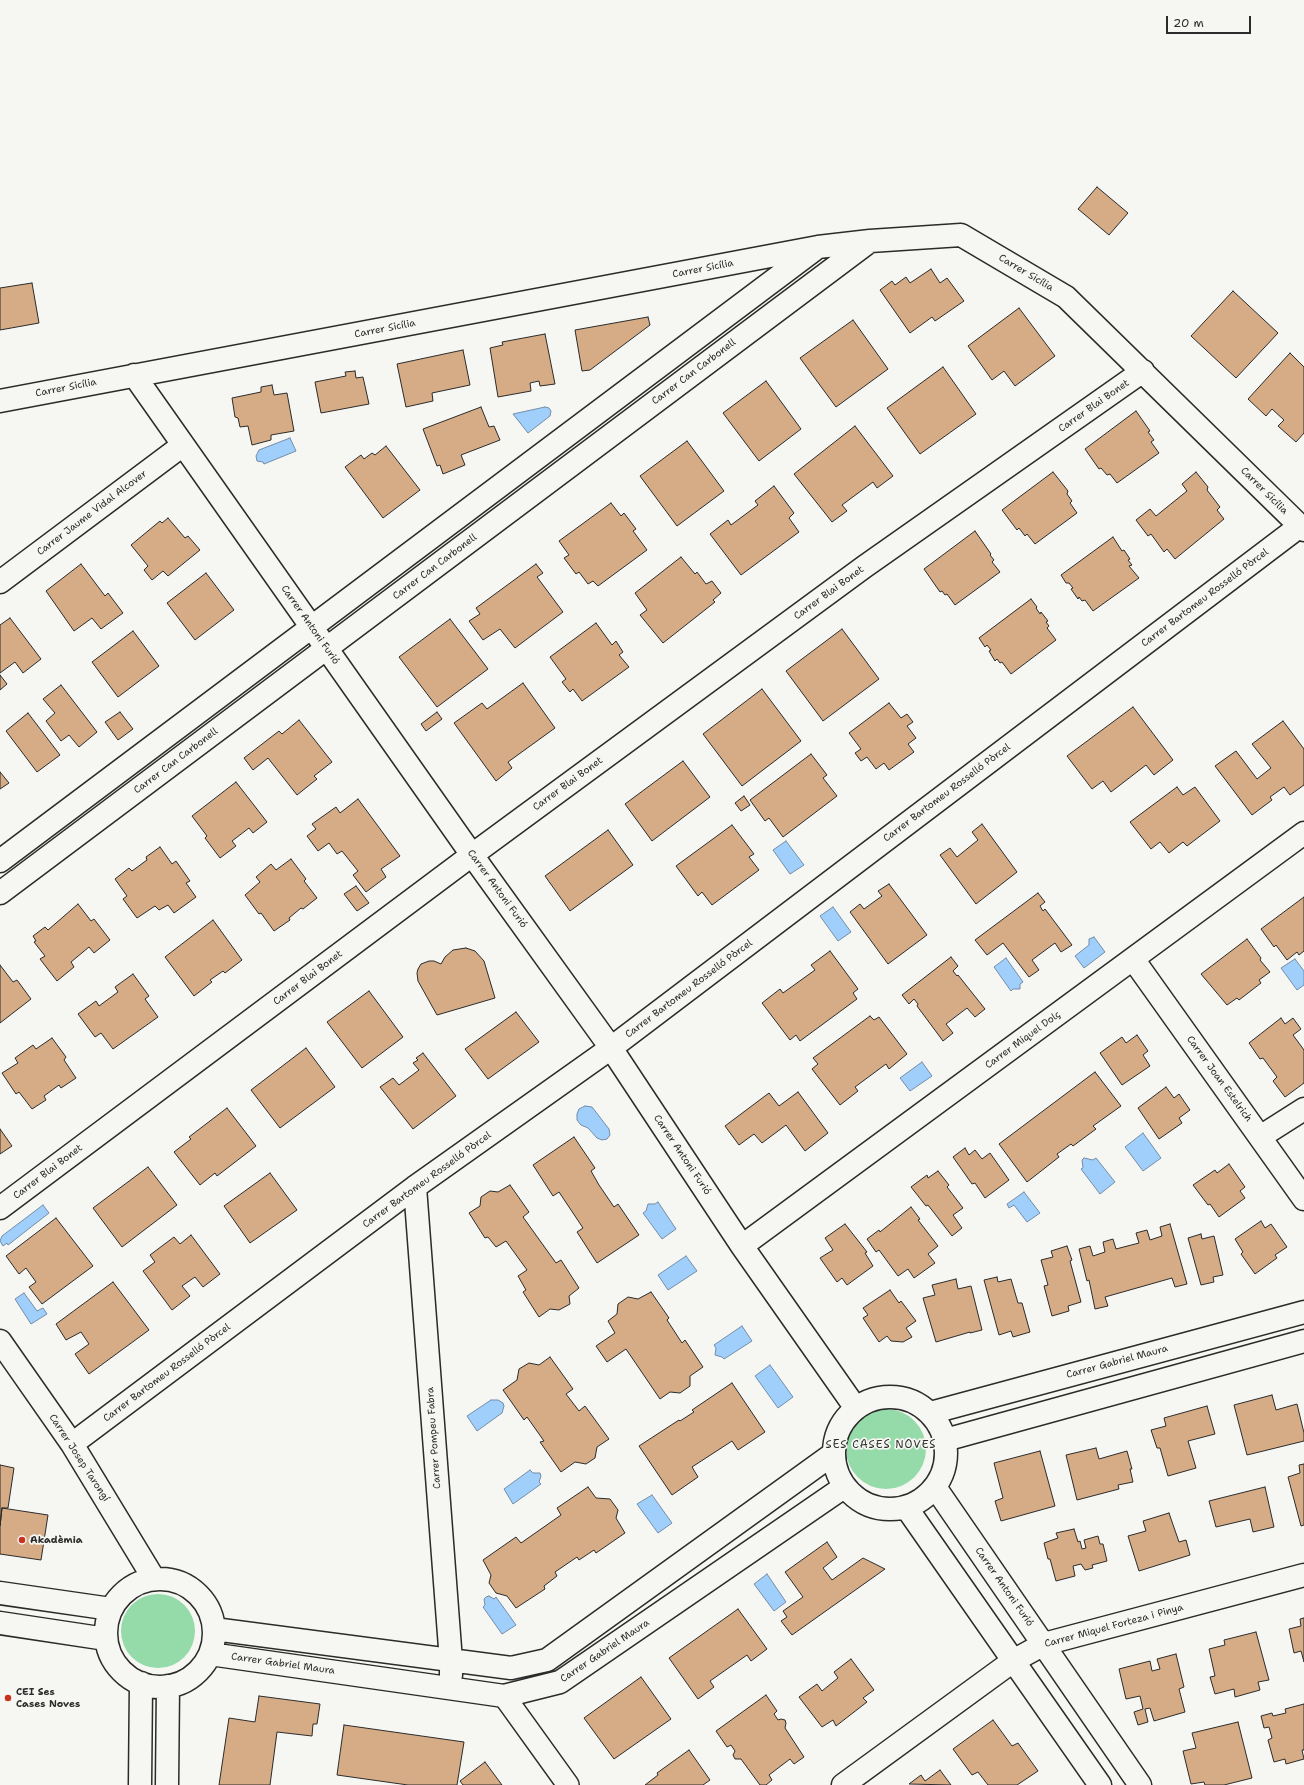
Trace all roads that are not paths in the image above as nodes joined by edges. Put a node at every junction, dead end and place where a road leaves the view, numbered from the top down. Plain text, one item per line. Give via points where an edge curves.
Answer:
1 (870, 241) junction
2 (818, 247) junction
3 (1143, 372) junction
4 (134, 375) junction
5 (0, 401) edge
6 (183, 445) junction
7 (1302, 528) edge
8 (0, 582) edge
9 (312, 627) junction
10 (326, 648) junction
11 (1304, 833) edge
12 (472, 855) junction
13 (0, 861) edge
14 (0, 893) edge
15 (1133, 959) junction
16 (611, 1048) junction
17 (1304, 1109) edge
18 (1260, 1136) junction
19 (415, 1187) junction
20 (1304, 1199) edge
21 (0, 1208) edge
22 (742, 1246) junction
23 (1304, 1312) edge
24 (0, 1340) edge
25 (1304, 1341) edge
26 (855, 1407) junction
27 (930, 1413) junction
28 (945, 1440) junction
29 (72, 1444) junction
30 (833, 1454) junction
31 (844, 1486) junction
32 (935, 1488) junction
33 (906, 1507) junction
34 (1304, 1575) edge
35 (154, 1578) junction
36 (0, 1593) edge
37 (111, 1609) junction
38 (0, 1623) edge
39 (214, 1629) junction
40 (106, 1639) junction
41 (1044, 1644) junction
42 (210, 1654) junction
43 (451, 1661) junction
44 (1014, 1661) junction
45 (141, 1683) junction
46 (168, 1686) junction
47 (451, 1689) junction
48 (504, 1696) junction
49 (140, 1785) edge
50 (167, 1785) edge
51 (568, 1785) edge
52 (844, 1785) edge
53 (1100, 1785) edge
54 (1140, 1785) edge

1 - 2 street, Carrer Sicília
1 - 3 street, Carrer Sicília via 961,235 1066,296
1 - 10 street, Carrer Can Carbonell
2 - 4 street, Carrer Sicília
2 - 9 street
3 - 7 street, Carrer Sicília
3 - 12 street, Carrer Blai Bonet via 864,567
4 - 5 street, Carrer Sicília
4 - 6 street, Carrer Antoni Furió
6 - 8 street, Carrer Jaume Vidal Alcover
6 - 9 street, Carrer Antoni Furió
7 - 16 street, Carrer Bartomeu Rosselló Pòrcel
9 - 10 street, Carrer Antoni Furió
9 - 13 street
10 - 12 street, Carrer Antoni Furió
10 - 14 street, Carrer Can Carbonell
11 - 15 street, Carrer Miquel Dolç
12 - 16 street, Carrer Antoni Furió
12 - 21 street, Carrer Blai Bonet
15 - 18 street, Carrer Joan Estelrich
15 - 22 street, Carrer Miquel Dolç
16 - 19 street, Carrer Bartomeu Rosselló Pòrcel
16 - 22 street, Carrer Antoni Furió
17 - 18 street
18 - 20 street, Carrer Joan Estelrich
19 - 29 street, Carrer Bartomeu Rosselló Pòrcel
19 - 43 street, Carrer Pompeu Fabra
22 - 26 street, Carrer Antoni Furió
23 - 27 street, Carrer Gabriel Maura
24 - 29 street, Carrer Josep Tarongí
25 - 28 street
26 - 27 street via 885,1396 902,1397 917,1403
26 - 30 street via 843,1420 835,1436
27 - 28 street via 939,1425
28 - 32 street via 943,1473
29 - 35 street, Carrer Josep Tarongí
30 - 31 street via 836,1471
30 - 43 street via 547,1660 510,1668
31 - 33 street via 856,1498 872,1506 889,1509
31 - 48 street, Carrer Gabriel Maura via 560,1682
32 - 33 street via 922,1499
32 - 41 street, Carrer Antoni Furió
33 - 44 street
34 - 41 street, Carrer Miquel Forteza i Pinya
35 - 37 street via 136,1584 121,1594
35 - 39 street via 170,1579 186,1585 198,1594 212,1616
36 - 37 street
37 - 40 street via 106,1624
38 - 40 street
39 - 42 street
39 - 43 street
40 - 45 street via 108,1651 115,1664 125,1675
41 - 44 street, Carrer Miquel Forteza i Pinya
41 - 54 street, Carrer Antoni Furió
42 - 46 street via 202,1668 190,1678
42 - 47 street, Carrer Gabriel Maura
43 - 47 street, Carrer Pompeu Fabra
44 - 52 street, Carrer Miquel Forteza i Pinya
44 - 53 street
45 - 46 street
45 - 49 street
46 - 50 street
47 - 48 street, Carrer Gabriel Maura
48 - 51 street

